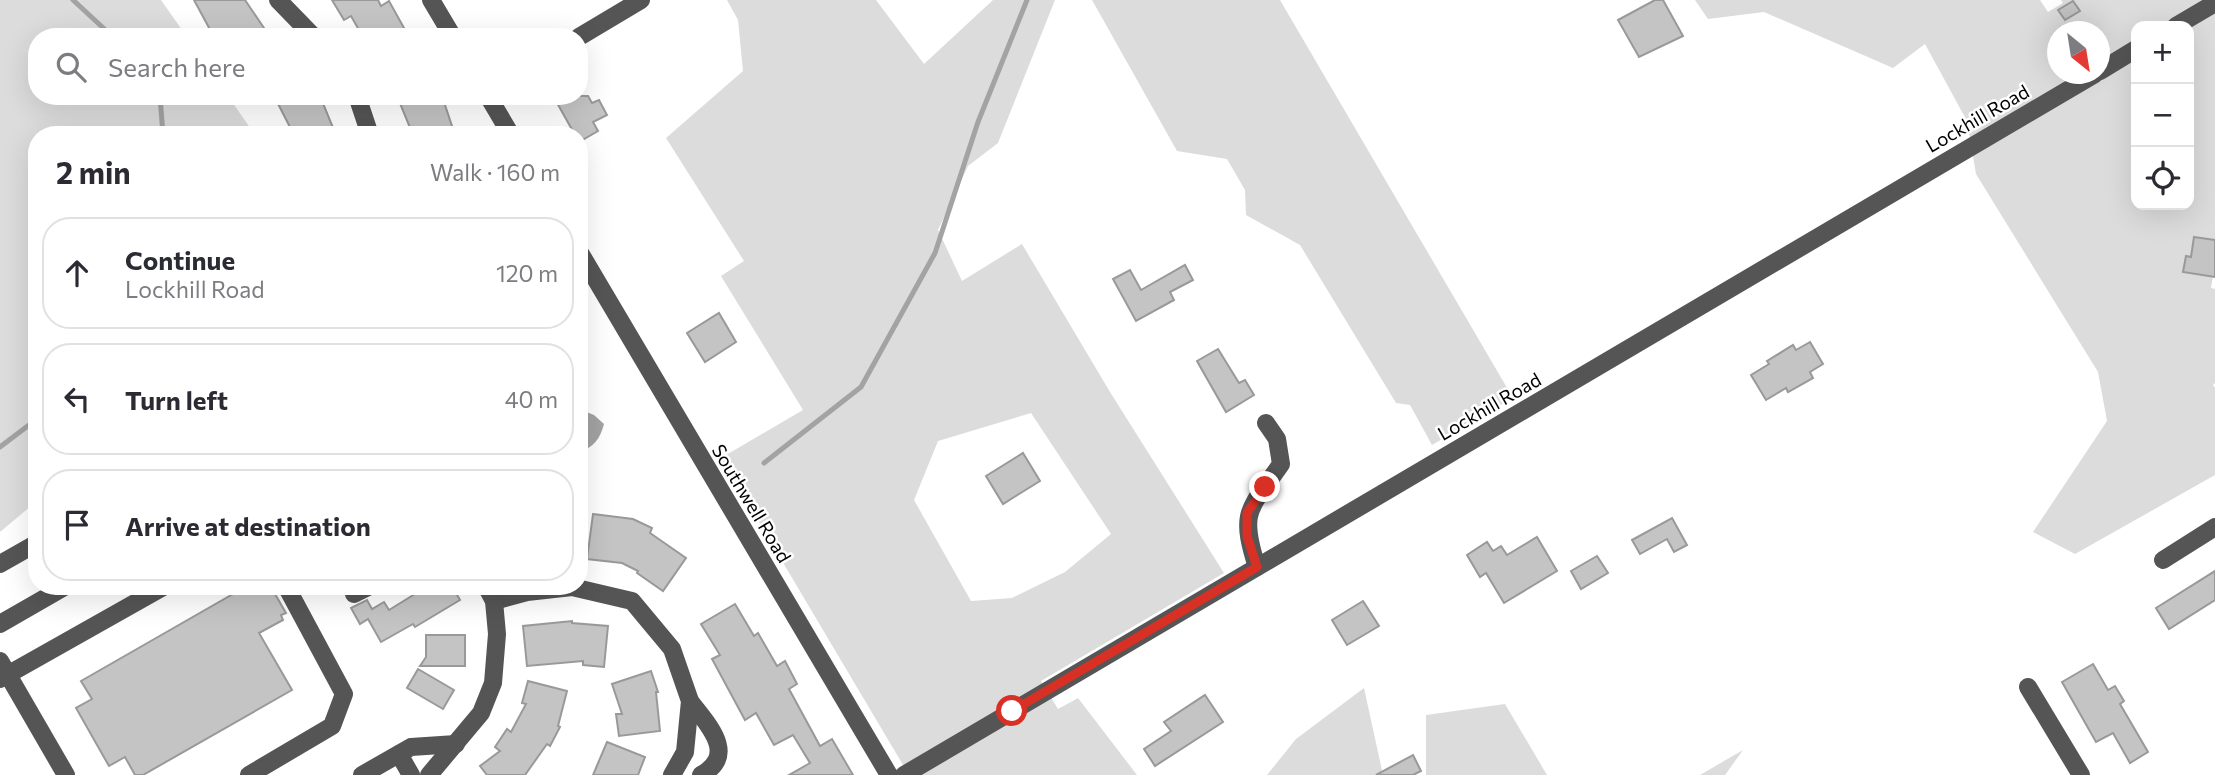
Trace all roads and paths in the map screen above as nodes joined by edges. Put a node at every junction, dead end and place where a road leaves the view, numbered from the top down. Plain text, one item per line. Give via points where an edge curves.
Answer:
1 (278, 0) edge
2 (431, 0) edge
3 (641, 0) edge
4 (2215, 3) edge
5 (2184, 21) edge
6 (305, 28) edge
7 (448, 28) edge
8 (588, 32) edge
9 (2131, 52) edge
10 (2110, 64) edge
11 (2077, 84) edge
12 (360, 105) edge
13 (493, 105) edge
14 (367, 126) edge
15 (506, 126) edge
16 (588, 266) edge
17 (1266, 423) dead end
18 (2215, 527) edge
19 (28, 548) edge
20 (2163, 560) dead end
21 (0, 564) edge
22 (1257, 567) junction
23 (588, 591) edge
24 (50, 595) edge
25 (148, 595) edge
26 (291, 595) edge
27 (490, 595) edge
28 (0, 624) edge
29 (3, 672) edge
30 (2028, 687) dead end
31 (690, 701) junction
32 (456, 744) junction
33 (399, 754) junction
34 (66, 775) edge
35 (249, 775) edge
36 (362, 775) edge
37 (411, 775) edge
38 (429, 775) edge
39 (672, 775) edge
40 (701, 775) edge
41 (889, 775) edge
42 (904, 775) edge
43 (2081, 775) edge

1 - 6 street
2 - 7 street
3 - 8 street
4 - 5 street
9 - 10 street, Lockhill Road
11 - 22 street, Lockhill Road
12 - 14 street
13 - 15 street
16 - 41 street, Southwell Road
17 - 22 street via 1277,439 1281,464 1247,513 1247,536
18 - 20 street
19 - 21 street
22 - 42 street, Lockhill Road
23 - 31 street via 632,601 672,649
24 - 28 street
25 - 29 street
26 - 35 street via 344,694 332,726
27 - 32 street via 497,634 493,683 481,713
29 - 34 street
30 - 43 street
31 - 39 street via 685,752
31 - 40 street via 718,739 716,761
32 - 33 street via 411,747
32 - 38 street
33 - 36 street
33 - 37 street

